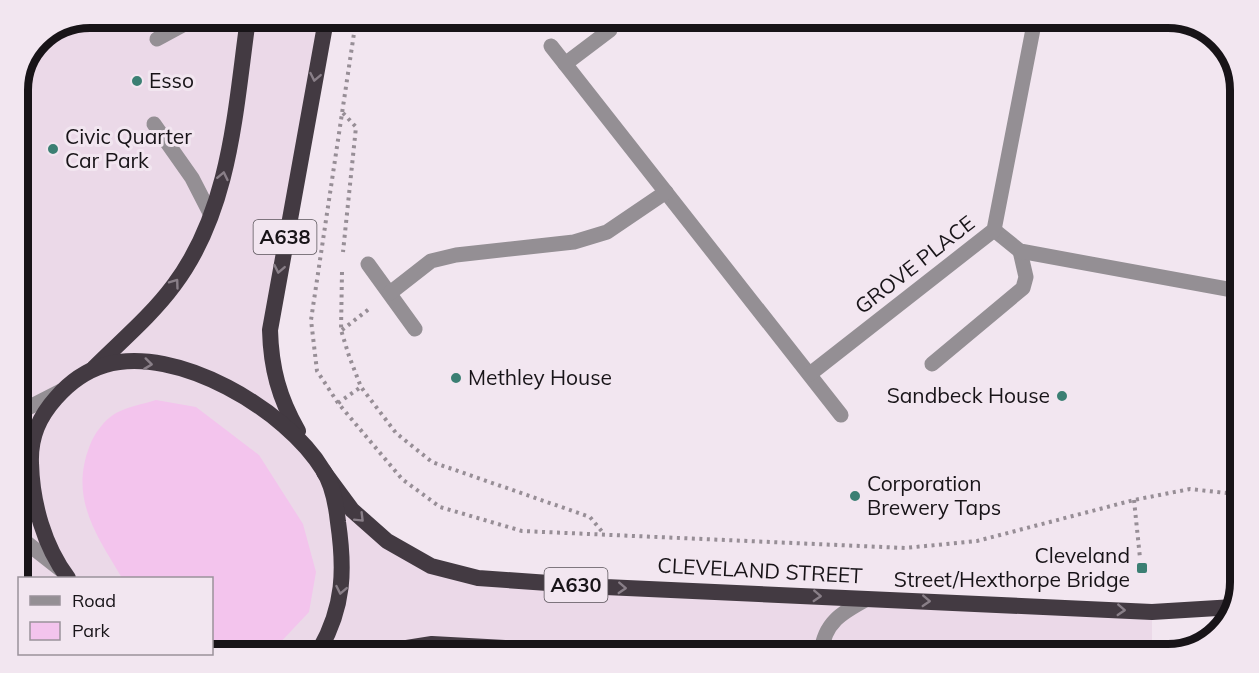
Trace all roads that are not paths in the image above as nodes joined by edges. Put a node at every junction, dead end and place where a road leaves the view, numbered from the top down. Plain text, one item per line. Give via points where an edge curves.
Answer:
1 (177, 28) edge
2 (247, 28) edge
3 (325, 28) edge
4 (1033, 28) edge
5 (610, 30) dead end
6 (157, 39) dead end
7 (551, 46) dead end
8 (565, 64) junction
9 (154, 124) dead end
10 (666, 192) junction
11 (211, 215) junction
12 (994, 230) junction
13 (1020, 251) junction
14 (368, 264) dead end
15 (1230, 290) edge
16 (390, 293) junction
17 (416, 328) dead end
18 (932, 363) dead end
19 (91, 370) junction
20 (810, 374) junction
21 (64, 389) junction
22 (29, 407) edge
23 (842, 415) dead end
24 (308, 448) junction
25 (324, 472) junction
26 (29, 545) edge
27 (65, 575) edge
28 (867, 599) junction
29 (1225, 607) edge
30 (322, 644) edge
31 (822, 644) edge

1 - 6 street
11 -> 2 highway, A638 via 230,146
3 -> 24 highway, A638 via 270,330 274,377 282,403
4 - 12 street, GROVE PLACE
5 - 8 street
7 - 8 street
8 - 10 street
9 - 11 street via 192,178
10 - 16 street via 607,232 573,242 431,261
10 - 20 street
19 -> 11 highway, A638 via 174,285
12 - 13 street
12 - 20 street, GROVE PLACE
13 - 15 street
13 - 18 street via 1026,277 1023,288
14 - 16 street
16 - 17 street
19 - 21 highway, A638
19 -> 24 highway, A638 via 145,362 201,377 261,405
20 - 23 street
21 - 22 street
21 - 27 highway, A638 via 36,426 30,461 40,522
24 - 25 highway, A638
25 -> 28 highway, CLEVELAND STREET / A630 via 352,510 387,541 431,566 460,574 605,587
25 -> 30 highway, A638 via 335,499 344,567 337,608
26 - 27 street
28 -> 29 highway, CLEVELAND STREET / A630 via 1152,612
28 - 31 street via 840,613

